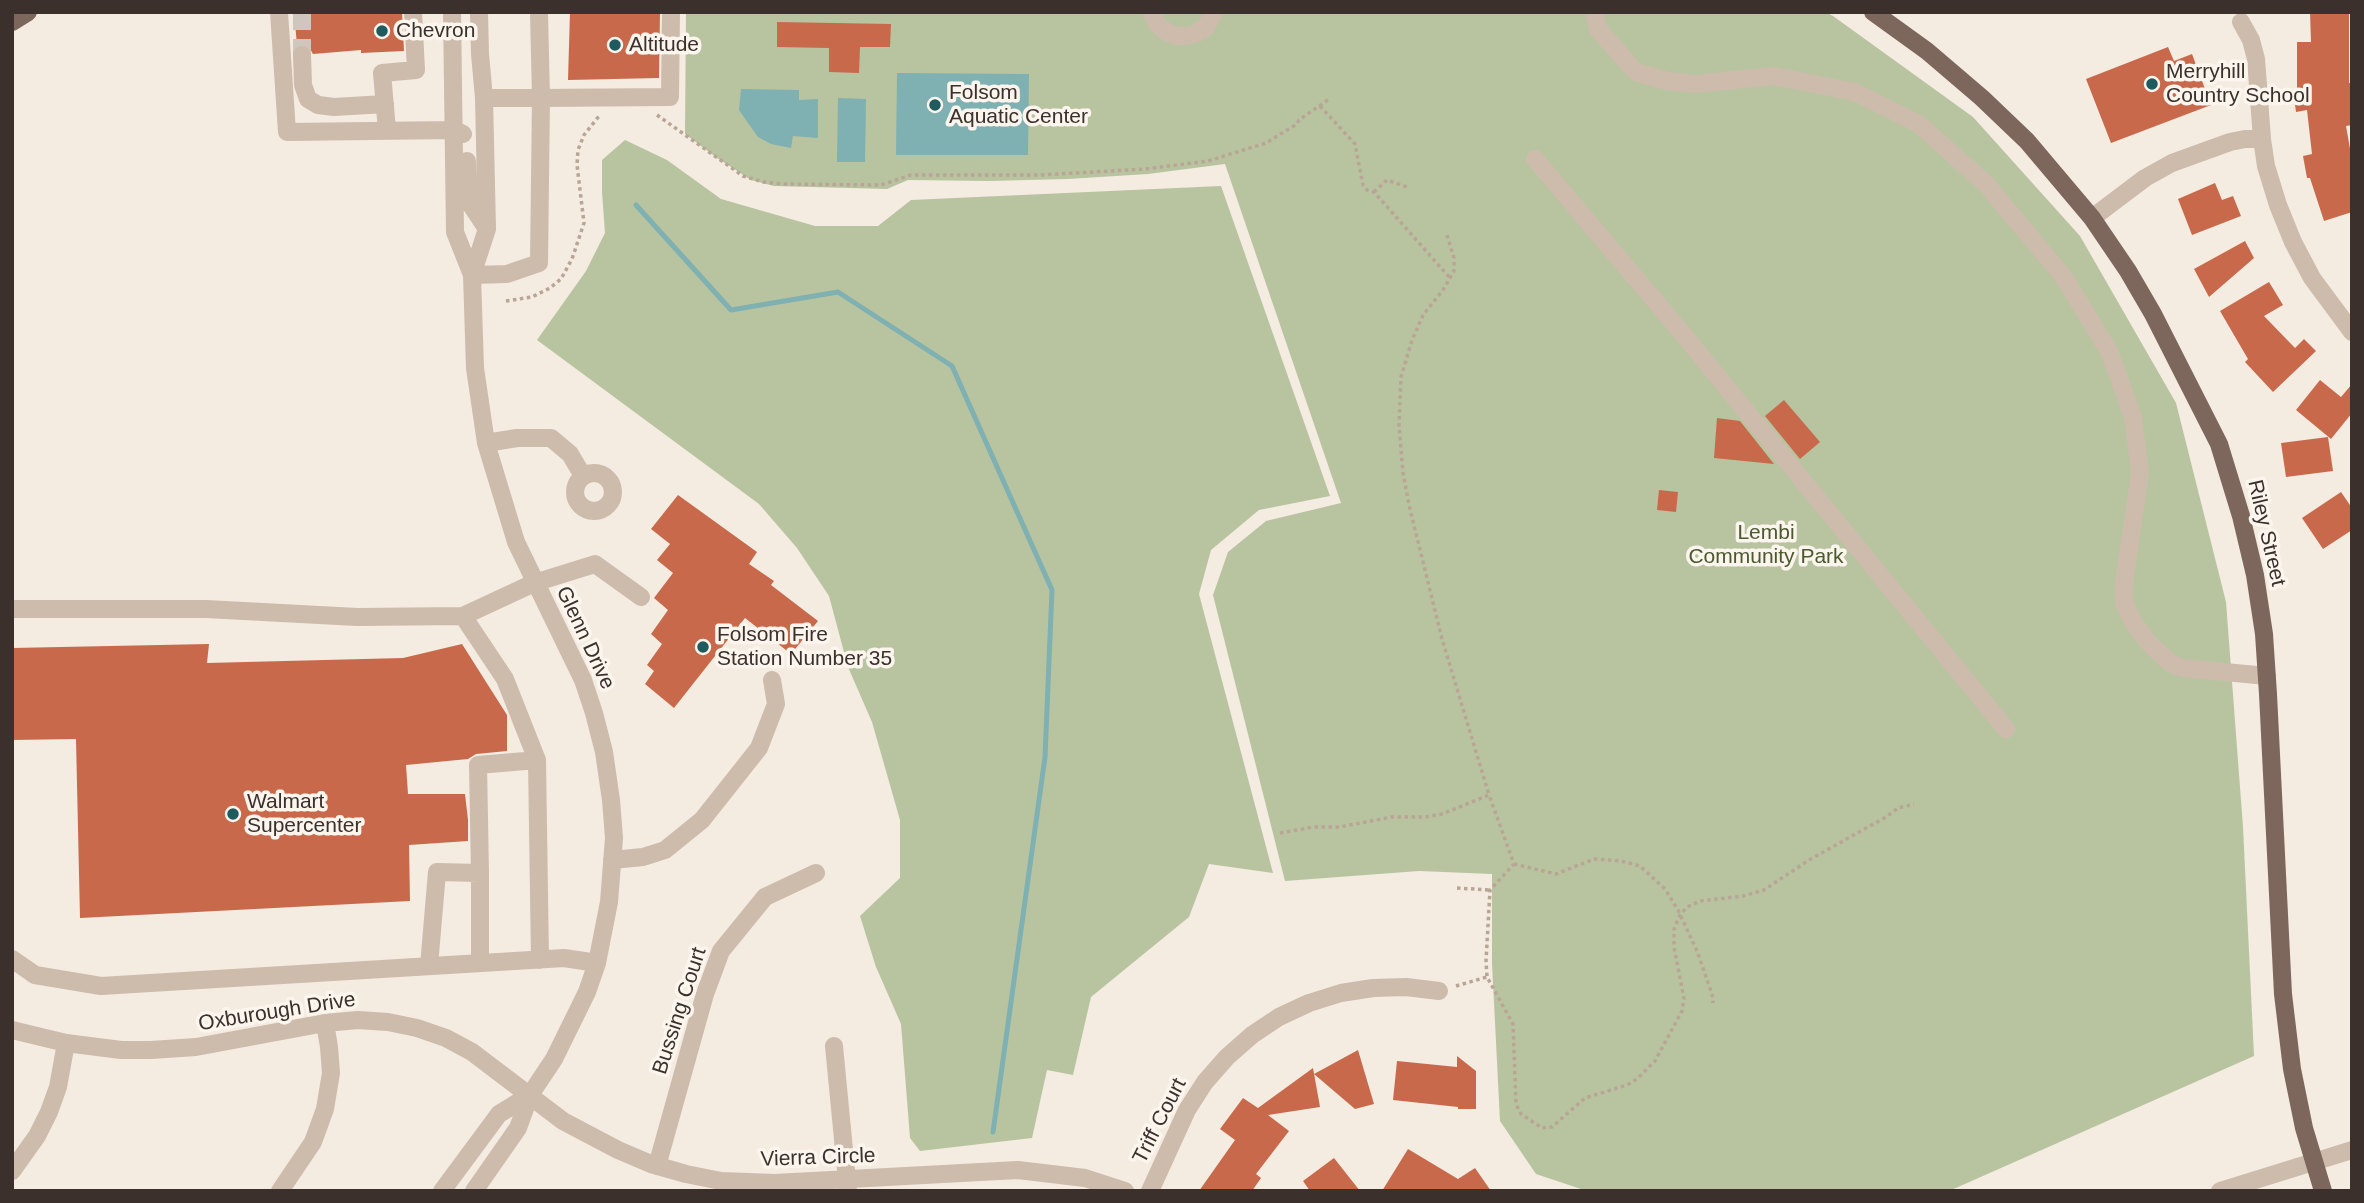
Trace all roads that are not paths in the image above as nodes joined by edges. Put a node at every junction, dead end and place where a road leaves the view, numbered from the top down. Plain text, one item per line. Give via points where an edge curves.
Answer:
1 (28, 12) edge
2 (279, 12) edge
3 (414, 12) edge
4 (452, 12) edge
5 (479, 12) edge
6 (539, 12) edge
7 (671, 12) edge
8 (1152, 12) edge
9 (1214, 12) edge
10 (1594, 12) edge
11 (1873, 12) edge
12 (12, 22) edge
13 (2241, 22) dead end
14 (302, 55) tunnel mouth
15 (484, 98) junction
16 (541, 98) junction
17 (385, 104) junction
18 (387, 130) junction
19 (455, 130) junction
20 (2262, 139) junction
21 (1535, 159) dead end
22 (2092, 218) junction
23 (487, 229) junction
24 (472, 275) junction
25 (2352, 332) edge
26 (486, 443) junction
27 (583, 476) dead end
28 (534, 583) junction
29 (641, 597) dead end
30 (12, 609) edge
31 (463, 616) junction
32 (2267, 676) junction
33 (772, 680) dead end
34 (2006, 729) dead end
35 (537, 760) junction
36 (612, 860) junction
37 (481, 873) junction
38 (817, 873) dead end
39 (12, 959) edge
40 (540, 960) junction
41 (480, 963) junction
42 (597, 963) junction
43 (429, 966) junction
44 (1439, 991) road end
45 (325, 1023) junction
46 (12, 1030) edge
47 (66, 1044) junction
48 (834, 1046) dead end
49 (530, 1095) junction
50 (2352, 1150) edge
51 (2313, 1161) junction
52 (657, 1166) junction
53 (12, 1171) edge
54 (847, 1186) edge
55 (280, 1191) edge
56 (442, 1191) edge
57 (474, 1191) edge
58 (1125, 1191) edge
59 (1150, 1191) edge
60 (2220, 1191) edge
61 (2323, 1191) edge

1 - 12 main road
2 - 18 street via 287,132
3 - 17 street via 416,70 382,73
4 - 19 street, Glenn Drive
5 - 15 street, Glenn Drive
6 - 16 street
7 - 16 street via 670,97
8 - 9 street via 1157,24 1175,36 1197,33
10 - 32 street via 1598,29 1636,72 1696,85 1774,76 1855,92 1919,124 1986,184 2063,276 2109,351 2133,417 2140,473 2124,583 2124,603 2133,622 2169,662 2182,668
11 - 22 main road, Riley Street via 1982,98 2027,141
13 - 20 street via 2256,59
14 - 17 street via 303,85 308,99 318,105
15 - 16 street
15 - 23 street, Glenn Drive
16 - 24 street via 539,263 507,274
17 - 18 street
18 - 19 street
19 - 23 street via 464,134 467,147 469,202
19 - 24 street, Glenn Drive via 456,232
20 - 22 street via 2231,142 2172,163
20 - 25 street via 2266,166 2293,242 2312,278
21 - 34 street
22 - 32 main road, Riley Street via 2153,314 2219,444 2255,575
23 - 24 street, Glenn Drive
24 - 26 street, Glenn Drive via 475,368
26 - 27 street via 551,438
26 - 28 street, Glenn Drive via 516,542
28 - 29 street via 595,564
28 - 31 street
28 - 36 street, Glenn Drive via 583,680 594,713 611,800
30 - 31 street
31 - 35 street via 505,680
32 - 51 main road, Riley Street via 2283,994 2292,1069
33 - 36 street via 776,704 759,748 702,821 665,850
35 - 37 street via 478,765
35 - 40 street
36 - 42 street, Glenn Drive
37 - 41 street
37 - 43 street via 437,872
38 - 52 street, Bussing Court via 765,897 721,951
39 - 43 street via 34,975 101,986
40 - 41 street
40 - 42 street
41 - 43 street
42 - 49 street, Glenn Drive via 575,1018
44 - 59 street, Triff Court via 1406,987 1341,993 1289,1012 1252,1035 1205,1082
45 - 47 street, Oxburough Drive via 196,1047 121,1050
45 - 49 street, Oxburough Drive via 388,1022 446,1038
45 - 55 street via 331,1073 325,1109 313,1142
46 - 47 street, Oxburough Drive
47 - 53 street via 49,1112
48 - 54 street
49 - 52 street, Vierra Circle via 563,1121
49 - 56 street, Glenn Drive via 499,1114
49 - 57 street, Glenn Drive via 518,1128
50 - 51 street
51 - 60 street
51 - 61 main road, Riley Street
52 - 54 street, Vierra Circle via 721,1181
54 - 58 street, Vierra Circle via 1018,1170 1085,1178

